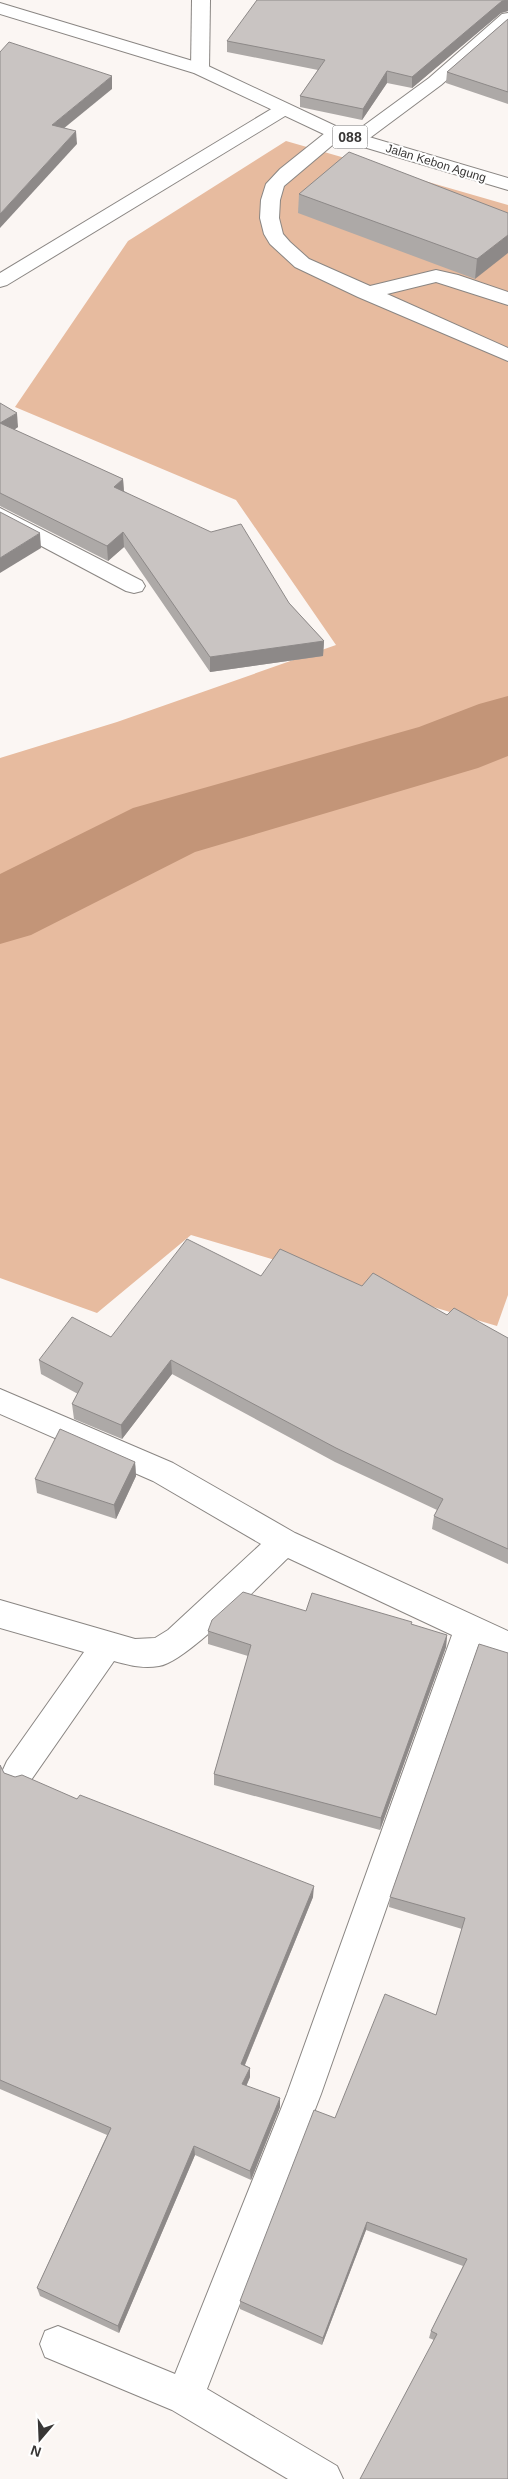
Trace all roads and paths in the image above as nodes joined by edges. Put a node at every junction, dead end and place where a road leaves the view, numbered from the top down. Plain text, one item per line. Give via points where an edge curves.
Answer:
1 (201, 0) edge
2 (2, 11) edge
3 (508, 18) edge
4 (200, 69) junction
5 (284, 109) junction
6 (336, 133) junction
7 (357, 139) junction
8 (508, 184) edge
9 (0, 281) edge
10 (365, 293) junction
11 (508, 299) edge
12 (508, 355) edge
13 (0, 514) edge
14 (134, 586) dead end
15 (0, 1401) edge
16 (284, 1542) junction
17 (0, 1614) edge
18 (470, 1627) junction
19 (107, 1645) junction
20 (508, 1646) edge
21 (18, 1772) dead end
22 (58, 2344) dead end
23 (185, 2397) junction
24 (324, 2479) edge

1 - 4 street
2 - 4 street, Jalan Kebon Agung / 088
3 - 7 street via 461,62 406,106
4 - 5 street, Jalan Kebon Agung / 088
5 - 6 street, Jalan Kebon Agung / 088
5 - 9 street
6 - 7 street, Jalan Kebon Agung / 088
6 - 10 street via 324,147 279,180 269,197 269,213 275,238 302,263
7 - 8 street, Jalan Kebon Agung / 088
10 - 11 street via 436,276
10 - 12 street
13 - 14 street
15 - 16 street via 163,1472
16 - 18 street
16 - 19 street via 179,1640 160,1652 135,1653
17 - 19 street
18 - 20 street
18 - 23 street via 304,2094
19 - 21 street
22 - 23 street
23 - 24 street

